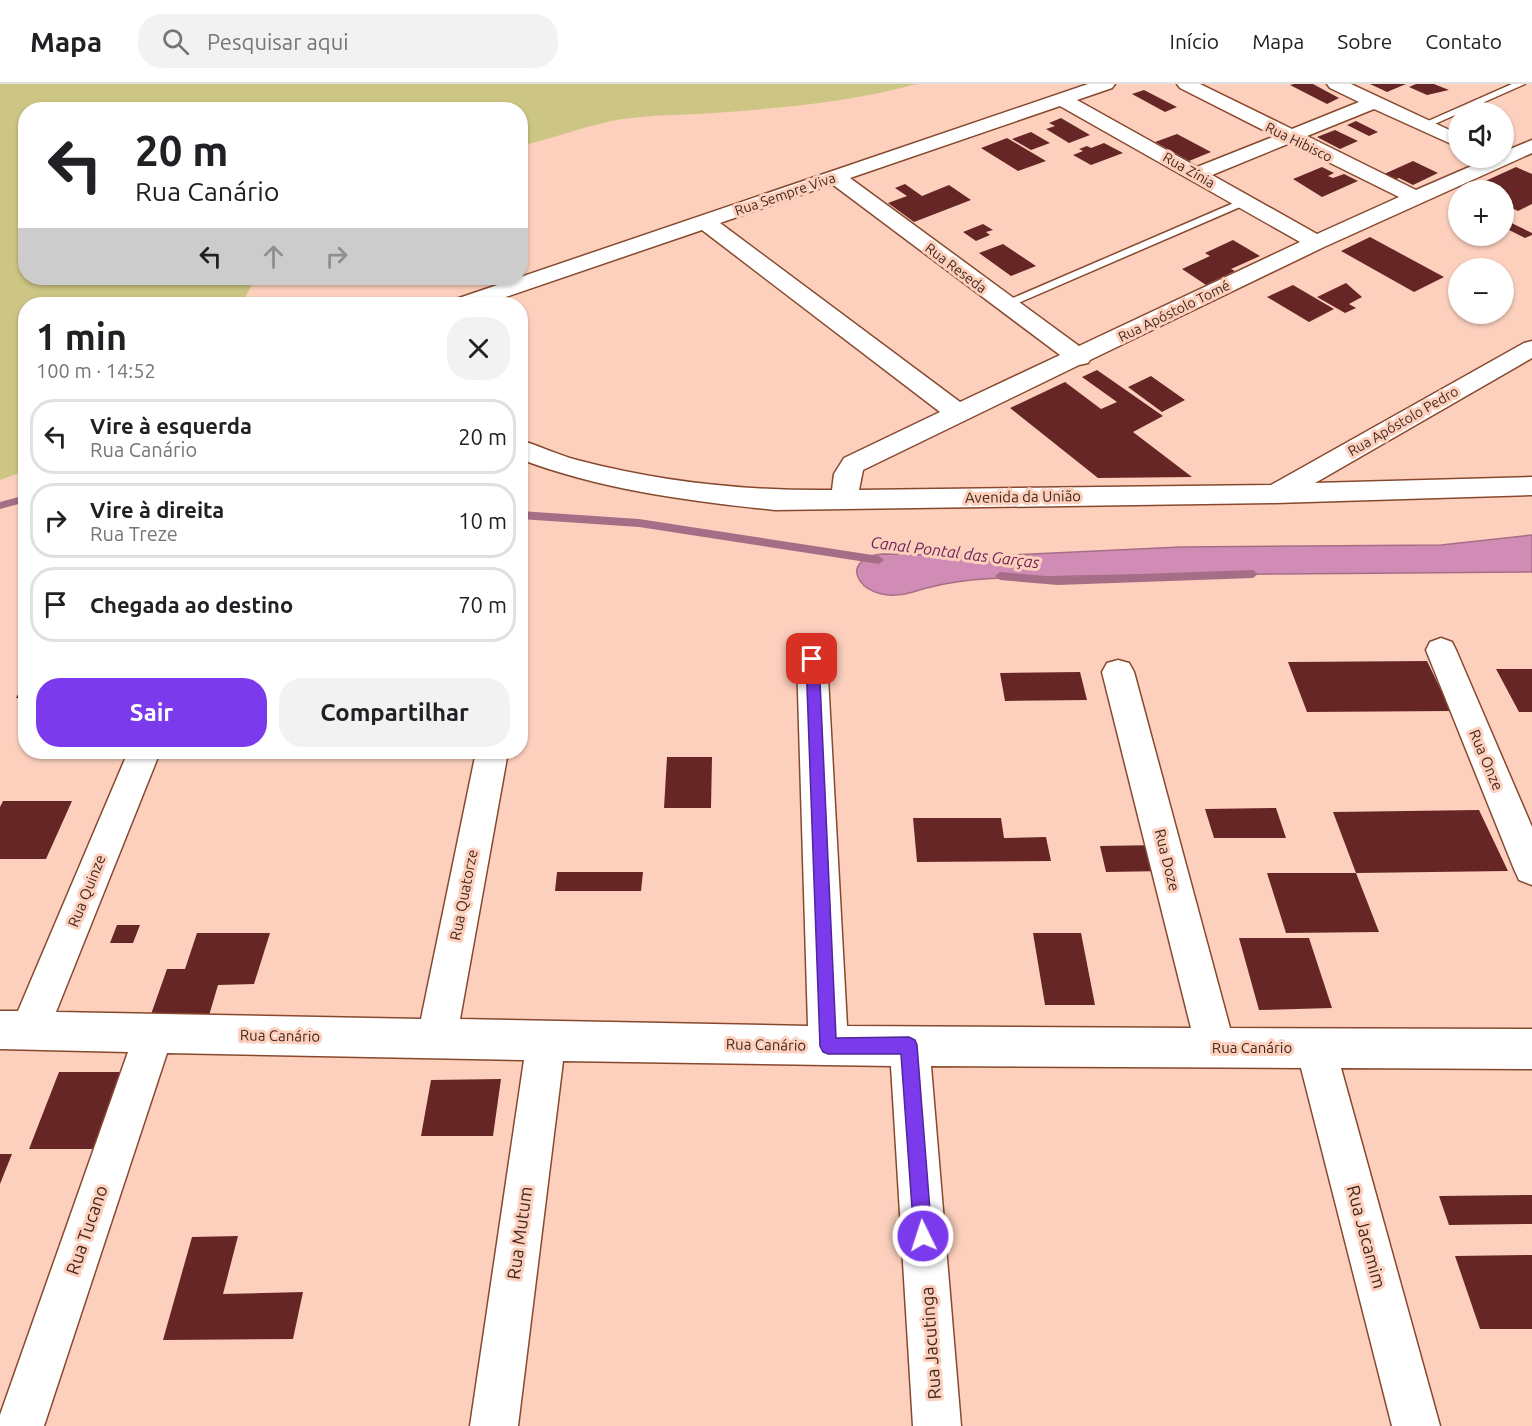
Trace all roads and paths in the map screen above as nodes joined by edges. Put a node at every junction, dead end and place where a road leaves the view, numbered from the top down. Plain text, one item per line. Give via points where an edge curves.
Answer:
1 (1106, 84) edge
2 (1186, 84) edge
3 (1336, 84) edge
4 (1520, 84) edge
5 (1061, 99) junction
6 (1375, 102) junction
7 (1424, 125) junction
8 (1448, 136) edge
9 (1289, 137) junction
10 (1532, 146) edge
11 (1514, 152) edge
12 (1477, 168) edge
13 (1197, 174) junction
14 (834, 176) junction
15 (1414, 197) junction
16 (1243, 202) junction
17 (705, 222) junction
18 (1316, 242) junction
19 (528, 282) edge
20 (520, 285) edge
21 (485, 297) edge
22 (1005, 304) junction
23 (1532, 348) edge
24 (1079, 358) junction
25 (959, 414) junction
26 (528, 452) edge
27 (1532, 486) edge
28 (1275, 494) junction
29 (844, 500) junction
30 (1441, 650) dead end
31 (812, 659) dead end
32 (1118, 672) dead end
33 (141, 759) edge
34 (491, 759) edge
35 (1532, 869) edge
36 (15, 1031) edge
37 (154, 1035) junction
38 (437, 1039) junction
39 (546, 1041) junction
40 (909, 1045) junction
41 (828, 1046) junction
42 (1215, 1047) junction
43 (1316, 1048) junction
44 (1532, 1049) edge
45 (20, 1426) edge
46 (494, 1426) edge
47 (937, 1426) edge
48 (1416, 1426) edge

1 - 5 street, Rua Sempre Viva
2 - 9 street, Rua Hibisco
3 - 6 street
4 - 7 lane
5 - 13 street, Rua Zínia
5 - 14 street, Rua Sempre Viva
6 - 7 street
6 - 9 street
7 - 8 street
9 - 13 street
9 - 15 street, Rua Hibisco
10 - 11 street, Rua Apóstolo Tomé
12 - 15 street, Rua Apóstolo Tomé
13 - 16 street, Rua Zínia
14 - 17 street, Rua Sempre Viva
14 - 22 street, Rua Reseda
15 - 18 street, Rua Apóstolo Tomé
16 - 18 street, Rua Zínia
16 - 22 lane
17 - 19 street, Rua Sempre Viva
17 - 25 street
18 - 24 street, Rua Apóstolo Tomé
20 - 21 street, Rua Sempre Viva
22 - 24 street, Rua Reseda
23 - 28 street, Rua Apóstolo Pedro
24 - 25 street, Rua Apóstolo Tomé
25 - 29 street, Rua Apóstolo Tomé via 853,464 847,474
26 - 29 street, Avenida da União via 577,469 697,492 775,500
27 - 28 street, Avenida da União
28 - 29 street, Avenida da União
30 - 35 street, Rua Onze
31 - 41 street
32 - 42 street, Rua Doze
33 - 36 street, Rua Quinze
34 - 38 street, Rua Quatorze
36 - 37 street, Rua Canário
37 - 38 street, Rua Canário
37 - 45 street, Rua Tucano
38 - 39 street, Rua Canário
39 - 41 street, Rua Canário
39 - 46 street, Rua Mutum
40 - 41 street, Rua Canário
40 - 42 street, Rua Canário
40 - 47 street, Rua Jacutinga
42 - 43 street, Rua Canário
43 - 44 street, Rua Canário
43 - 48 street, Rua Jacamim

